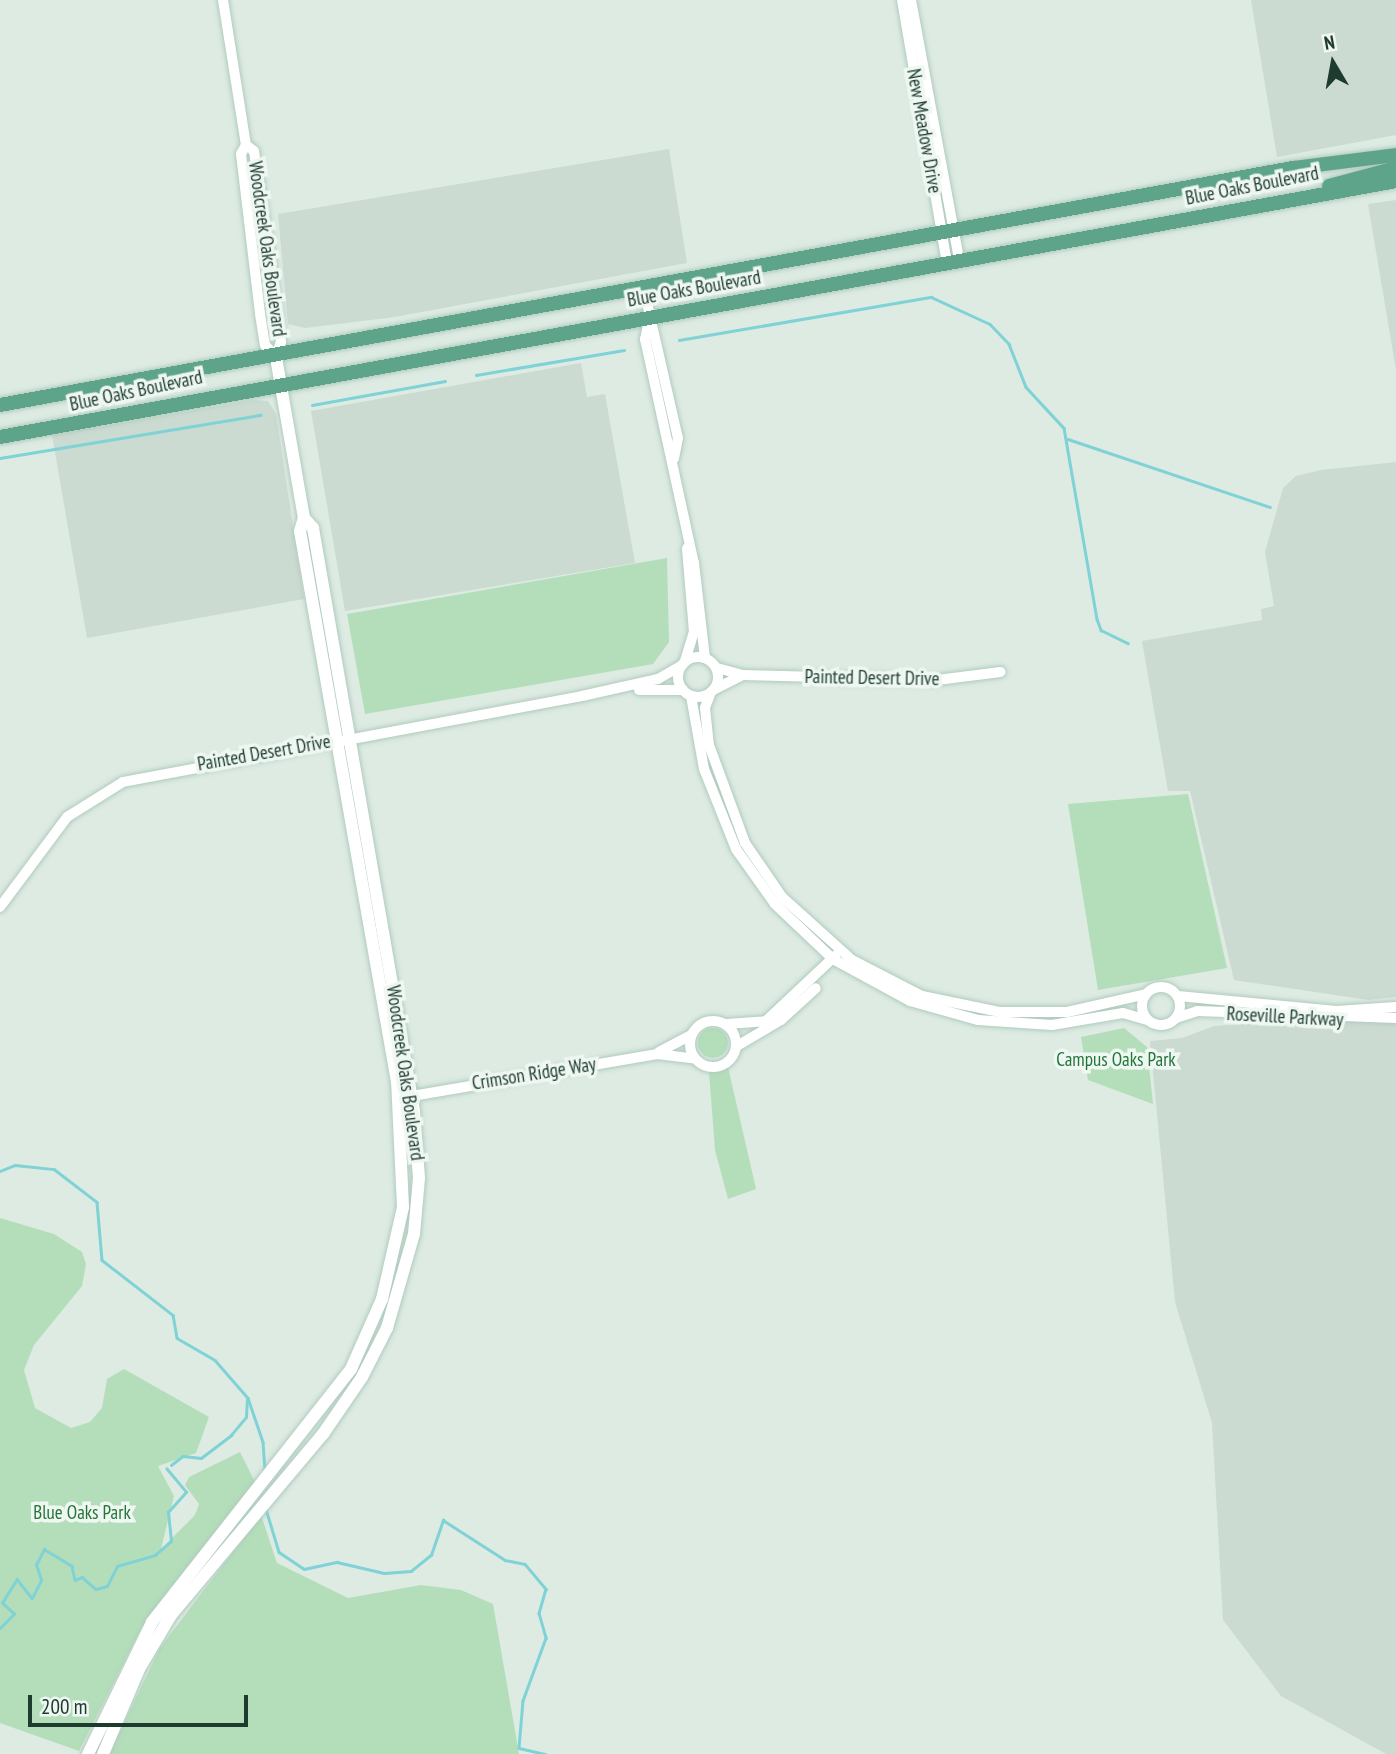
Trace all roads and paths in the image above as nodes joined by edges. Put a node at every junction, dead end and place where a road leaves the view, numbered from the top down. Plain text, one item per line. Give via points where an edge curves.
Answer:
1 (223, 0) edge
2 (902, 0) edge
3 (911, 0) edge
4 (1396, 155) edge
5 (1396, 168) edge
6 (1396, 181) edge
7 (1315, 193) junction
8 (948, 234) junction
9 (953, 261) junction
10 (644, 290) junction
11 (650, 316) junction
12 (276, 357) junction
13 (281, 383) junction
14 (0, 405) edge
15 (0, 437) edge
16 (674, 459) junction
17 (304, 518) junction
18 (687, 545) junction
19 (705, 658) junction
20 (680, 665) junction
21 (717, 668) junction
22 (1000, 672) dead end
23 (743, 675) junction
24 (713, 691) junction
25 (687, 693) junction
26 (582, 696) junction
27 (350, 737) junction
28 (336, 739) junction
29 (0, 907) edge
30 (836, 955) junction
31 (1146, 994) junction
32 (1178, 996) junction
33 (1396, 1007) edge
34 (1176, 1018) junction
35 (1396, 1018) edge
36 (1147, 1020) junction
37 (727, 1024) junction
38 (691, 1035) junction
39 (737, 1046) junction
40 (657, 1054) junction
41 (695, 1059) junction
42 (405, 1097) junction
43 (88, 1754) edge
44 (103, 1754) edge

1 - 12 street, Woodcreek Oaks Boulevard via 270,257 281,342
2 - 8 street, New Meadow Drive
3 - 8 street, New Meadow Drive
4 - 8 main road, Blue Oaks Boulevard
5 - 7 main road via 1348,177
6 - 7 main road, Blue Oaks Boulevard
7 - 9 main road, Blue Oaks Boulevard
8 - 9 street, New Meadow Drive
8 - 10 main road, Blue Oaks Boulevard
9 - 11 main road, Blue Oaks Boulevard
10 - 11 street
10 - 12 main road, Blue Oaks Boulevard
11 - 13 main road, Blue Oaks Boulevard
11 - 16 street via 659,336 678,439
11 - 16 street via 645,339 665,441
12 - 13 main road, Woodcreek Oaks Boulevard
12 - 14 main road, Blue Oaks Boulevard
13 - 15 main road, Blue Oaks Boulevard
13 - 17 main road, Woodcreek Oaks Boulevard
16 - 18 street
17 - 27 main road, Woodcreek Oaks Boulevard via 313,528
17 - 28 main road, Woodcreek Oaks Boulevard via 300,531
18 - 19 street
18 - 20 street via 694,632
19 - 20 street, Painted Desert Drive
19 - 21 street
20 - 25 street
20 - 26 street, Painted Desert Drive
21 - 23 street, Painted Desert Drive
21 - 24 street
22 - 23 street, Painted Desert Drive via 937,681
23 - 24 street, Painted Desert Drive
24 - 25 street, Painted Desert Drive
24 - 30 street via 705,708 709,745 736,825 782,897
25 - 26 street, Painted Desert Drive
25 - 30 street via 704,769 736,849 775,904
26 - 27 street, Painted Desert Drive
27 - 28 street, Painted Desert Drive
27 - 42 main road, Woodcreek Oaks Boulevard
28 - 29 street, Painted Desert Drive via 142,775 107,788 57,828
28 - 42 main road, Woodcreek Oaks Boulevard
30 - 31 street via 922,996 1000,1012 1067,1012
30 - 36 street via 909,1001 978,1020 1052,1025 1123,1013
30 - 37 street via 766,1021
30 - 39 street via 794,1011
31 - 32 street via 1163,987
31 - 36 street
32 - 33 street, Roseville Parkway via 1336,1011
32 - 34 street
34 - 35 street, Roseville Parkway via 1197,1011
34 - 36 street via 1164,1025
37 - 38 street via 709,1020
37 - 39 street
38 - 40 street, Crimson Ridge Way
38 - 41 street
39 - 41 street via 723,1065
40 - 41 street, Crimson Ridge Way
40 - 42 street, Crimson Ridge Way
42 - 43 main road, Woodcreek Oaks Boulevard via 403,1206 382,1299 345,1378 152,1622
42 - 44 main road, Woodcreek Oaks Boulevard via 418,1201 396,1302 350,1396 151,1645

